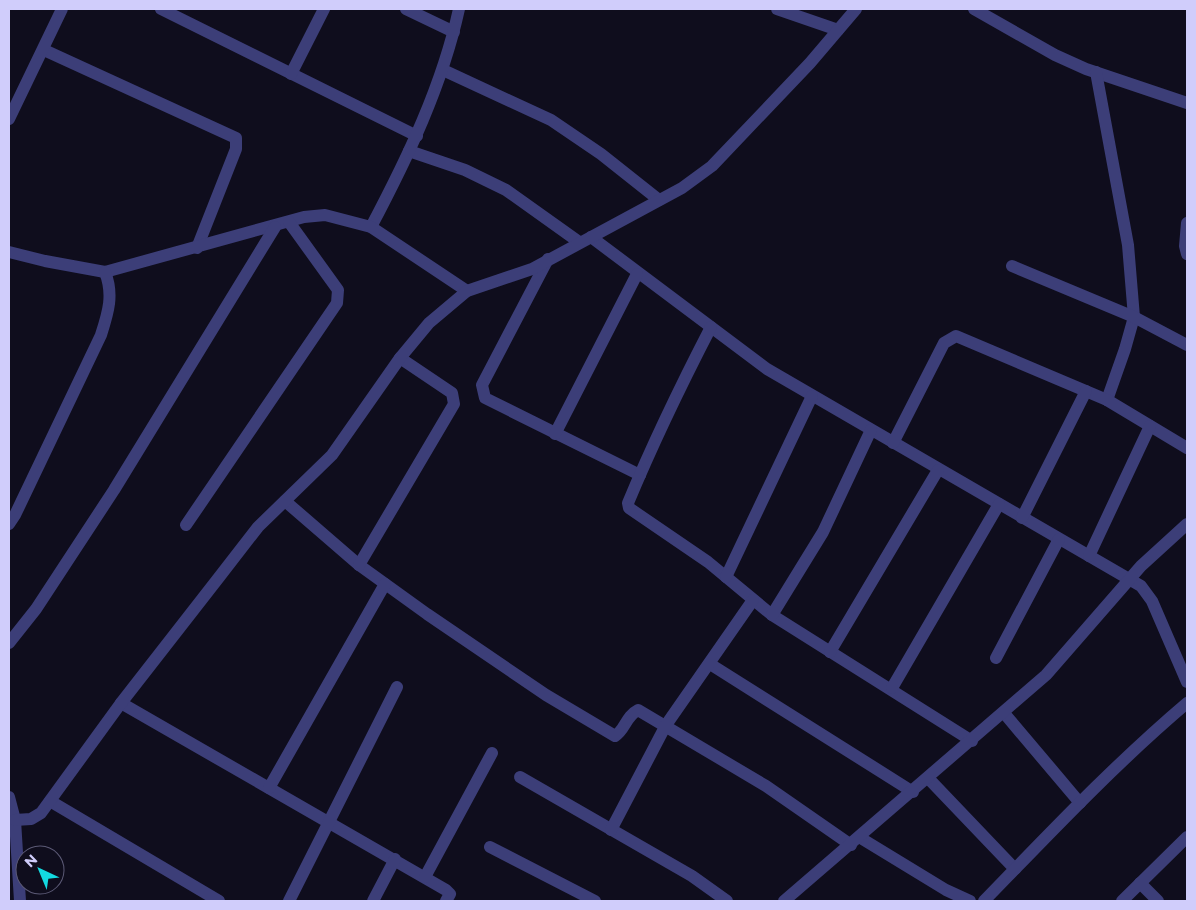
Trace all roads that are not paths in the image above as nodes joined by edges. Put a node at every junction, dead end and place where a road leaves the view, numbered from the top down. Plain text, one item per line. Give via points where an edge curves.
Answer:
1 (62, 9) edge
2 (161, 9) edge
3 (324, 9) edge
4 (406, 9) edge
5 (459, 9) edge
6 (777, 9) edge
7 (856, 9) edge
8 (974, 9) edge
9 (838, 30) junction
10 (454, 32) junction
11 (44, 50) junction
12 (443, 70) junction
13 (1096, 72) junction
14 (291, 74) junction
15 (1186, 99) edge
16 (9, 119) edge
17 (417, 136) junction
18 (409, 151) junction
19 (659, 200) junction
20 (289, 222) junction
21 (1187, 223) edge
22 (275, 227) junction
23 (371, 227) junction
24 (584, 240) junction
25 (197, 248) junction
26 (9, 252) edge
27 (1187, 254) edge
28 (548, 259) junction
29 (1012, 266) dead end
30 (104, 272) junction
31 (637, 274) junction
32 (467, 291) junction
33 (1134, 316) junction
34 (711, 328) junction
35 (1187, 345) edge
36 (400, 358) junction
37 (1086, 391) junction
38 (812, 396) junction
39 (1106, 400) junction
40 (1150, 426) junction
41 (871, 430) junction
42 (555, 434) junction
43 (893, 443) junction
44 (1187, 448) edge
45 (938, 470) junction
46 (640, 474) junction
47 (285, 501) junction
48 (999, 504) junction
49 (1022, 518) junction
50 (9, 524) edge
51 (1187, 524) edge
52 (186, 525) dead end
53 (1059, 538) junction
54 (1089, 556) junction
55 (359, 565) junction
56 (726, 577) junction
57 (1130, 579) junction
58 (385, 584) junction
59 (753, 600) junction
60 (772, 614) junction
61 (9, 643) edge
62 (830, 652) junction
63 (996, 658) dead end
64 (710, 664) junction
65 (1183, 664) edge
66 (1187, 682) edge
67 (397, 687) dead end
68 (892, 688) junction
69 (121, 703) junction
70 (1187, 703) edge
71 (1004, 714) junction
72 (666, 725) junction
73 (972, 741) junction
74 (492, 753) dead end
75 (520, 777) dead end
76 (928, 778) junction
77 (269, 788) junction
78 (913, 792) junction
79 (9, 797) edge
80 (50, 801) junction
81 (1080, 803) junction
82 (15, 820) junction
83 (329, 823) junction
84 (611, 830) junction
85 (1187, 837) edge
86 (855, 841) junction
87 (490, 847) dead end
88 (395, 859) junction
89 (1015, 869) junction
90 (424, 877) junction
91 (1140, 882) junction
92 (20, 901) edge
93 (218, 901) edge
94 (289, 901) edge
95 (372, 901) edge
96 (446, 901) edge
97 (595, 901) edge
98 (727, 901) edge
99 (784, 901) edge
100 (970, 901) edge
101 (984, 901) edge
102 (1122, 901) edge
103 (1158, 901) edge

1 - 11 street
2 - 14 street
3 - 14 street
4 - 10 street
5 - 10 street
6 - 9 street
7 - 9 street
8 - 13 street via 1055,55
9 - 19 street via 712,166
10 - 12 street
11 - 16 street
11 - 25 street via 236,138 236,149
12 - 17 street
12 - 19 street via 551,120
13 - 15 street
13 - 33 street via 1128,245
14 - 17 street
17 - 18 street
18 - 23 street
18 - 24 street via 465,170 506,190
19 - 24 street
20 - 22 street
20 - 23 street via 325,215
20 - 52 street via 338,290 337,303
21 - 27 street
22 - 25 street
22 - 61 street via 114,490
23 - 32 street
24 - 28 street
24 - 31 street
25 - 30 street
26 - 30 street
28 - 32 street via 520,274
28 - 42 street via 482,385 485,398
29 - 33 street
30 - 50 street via 110,284 111,304 101,336
31 - 34 street
31 - 42 street
32 - 36 street via 429,323
33 - 35 street
33 - 39 street
34 - 38 street via 767,369
34 - 46 street
36 - 47 street via 332,455
36 - 55 street via 452,393 454,404
37 - 39 street
37 - 43 street via 956,336 944,343
37 - 49 street
38 - 41 street
38 - 56 street
39 - 40 street
40 - 44 street
40 - 54 street
41 - 43 street
41 - 60 street via 823,532
42 - 46 street
43 - 45 street
45 - 48 street
45 - 62 street
46 - 56 street via 628,503 632,512
47 - 55 street
47 - 69 street via 258,527
48 - 49 street
48 - 68 street
49 - 53 street
51 - 57 street
53 - 54 street
53 - 63 street
54 - 57 street
55 - 58 street
56 - 59 street
57 - 65 street via 1141,586 1152,601
57 - 71 street via 1046,675
58 - 72 street via 546,695 615,736 629,716 638,710
58 - 77 street
59 - 60 street
59 - 64 street
60 - 62 street
62 - 68 street
64 - 72 street
64 - 78 street
65 - 66 street
67 - 83 street
68 - 73 street
69 - 77 street
69 - 80 street
70 - 81 street
71 - 73 street
71 - 81 street
72 - 84 street
72 - 86 street
73 - 76 street
74 - 90 street
75 - 84 street
76 - 78 street
76 - 89 street
77 - 83 street
78 - 86 street
79 - 82 street
80 - 82 street via 41,813 31,819
80 - 93 street
81 - 89 street
82 - 92 street
83 - 88 street
83 - 94 street
84 - 98 street via 692,876
85 - 91 street
86 - 99 street
86 - 100 street
87 - 97 street
88 - 90 street
88 - 95 street
89 - 101 street
90 - 96 street via 449,892
91 - 102 street
91 - 103 street

